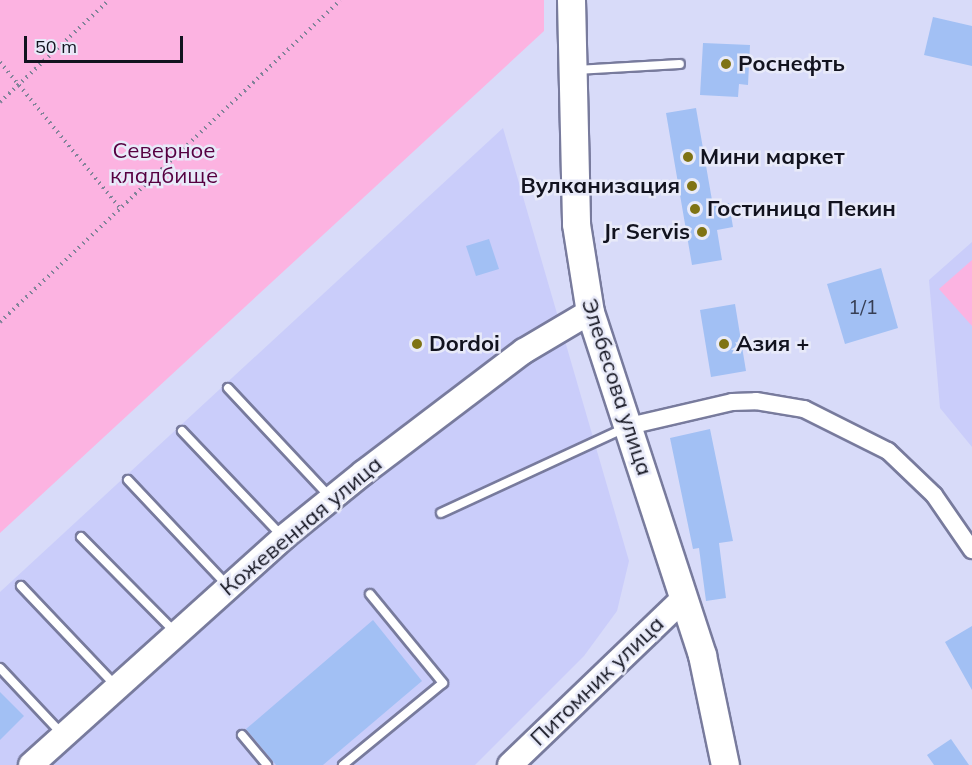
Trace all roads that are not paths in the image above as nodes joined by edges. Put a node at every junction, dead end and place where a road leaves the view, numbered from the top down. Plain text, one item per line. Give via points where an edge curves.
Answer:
1 (571, 0) edge
2 (680, 63) dead end
3 (570, 70) junction
4 (590, 312) junction
5 (228, 388) dead end
6 (629, 426) junction
7 (182, 431) dead end
8 (128, 480) dead end
9 (331, 498) junction
10 (441, 513) dead end
11 (81, 537) dead end
12 (284, 537) junction
13 (972, 550) edge
14 (21, 586) dead end
15 (229, 586) junction
16 (370, 594) dead end
17 (684, 598) junction
18 (176, 634) junction
19 (0, 668) edge
20 (117, 687) junction
21 (242, 735) dead end
22 (63, 736) junction
23 (31, 765) edge
24 (267, 765) edge
25 (343, 765) edge
26 (510, 765) edge
27 (724, 765) edge

1 - 3 main road, Элебесова улица
2 - 3 lane
3 - 4 main road, Элебесова улица via 576,224
4 - 6 main road, Элебесова улица
4 - 9 street, Кожевенная улица via 524,351
5 - 9 lane
6 - 10 lane
6 - 13 street via 732,402 756,400 804,409 888,451 934,495
6 - 17 main road, Элебесова улица
7 - 12 lane
8 - 15 lane
9 - 12 street, Кожевенная улица
11 - 18 lane
12 - 15 street, Кожевенная улица
14 - 20 lane
15 - 18 street, Кожевенная улица
16 - 25 lane via 443,683
17 - 26 street, Питомник улица
17 - 27 main road, Элебесова улица via 715,711
18 - 20 street, Кожевенная улица
19 - 22 lane
20 - 22 street, Кожевенная улица
21 - 24 lane
22 - 23 street, Кожевенная улица

